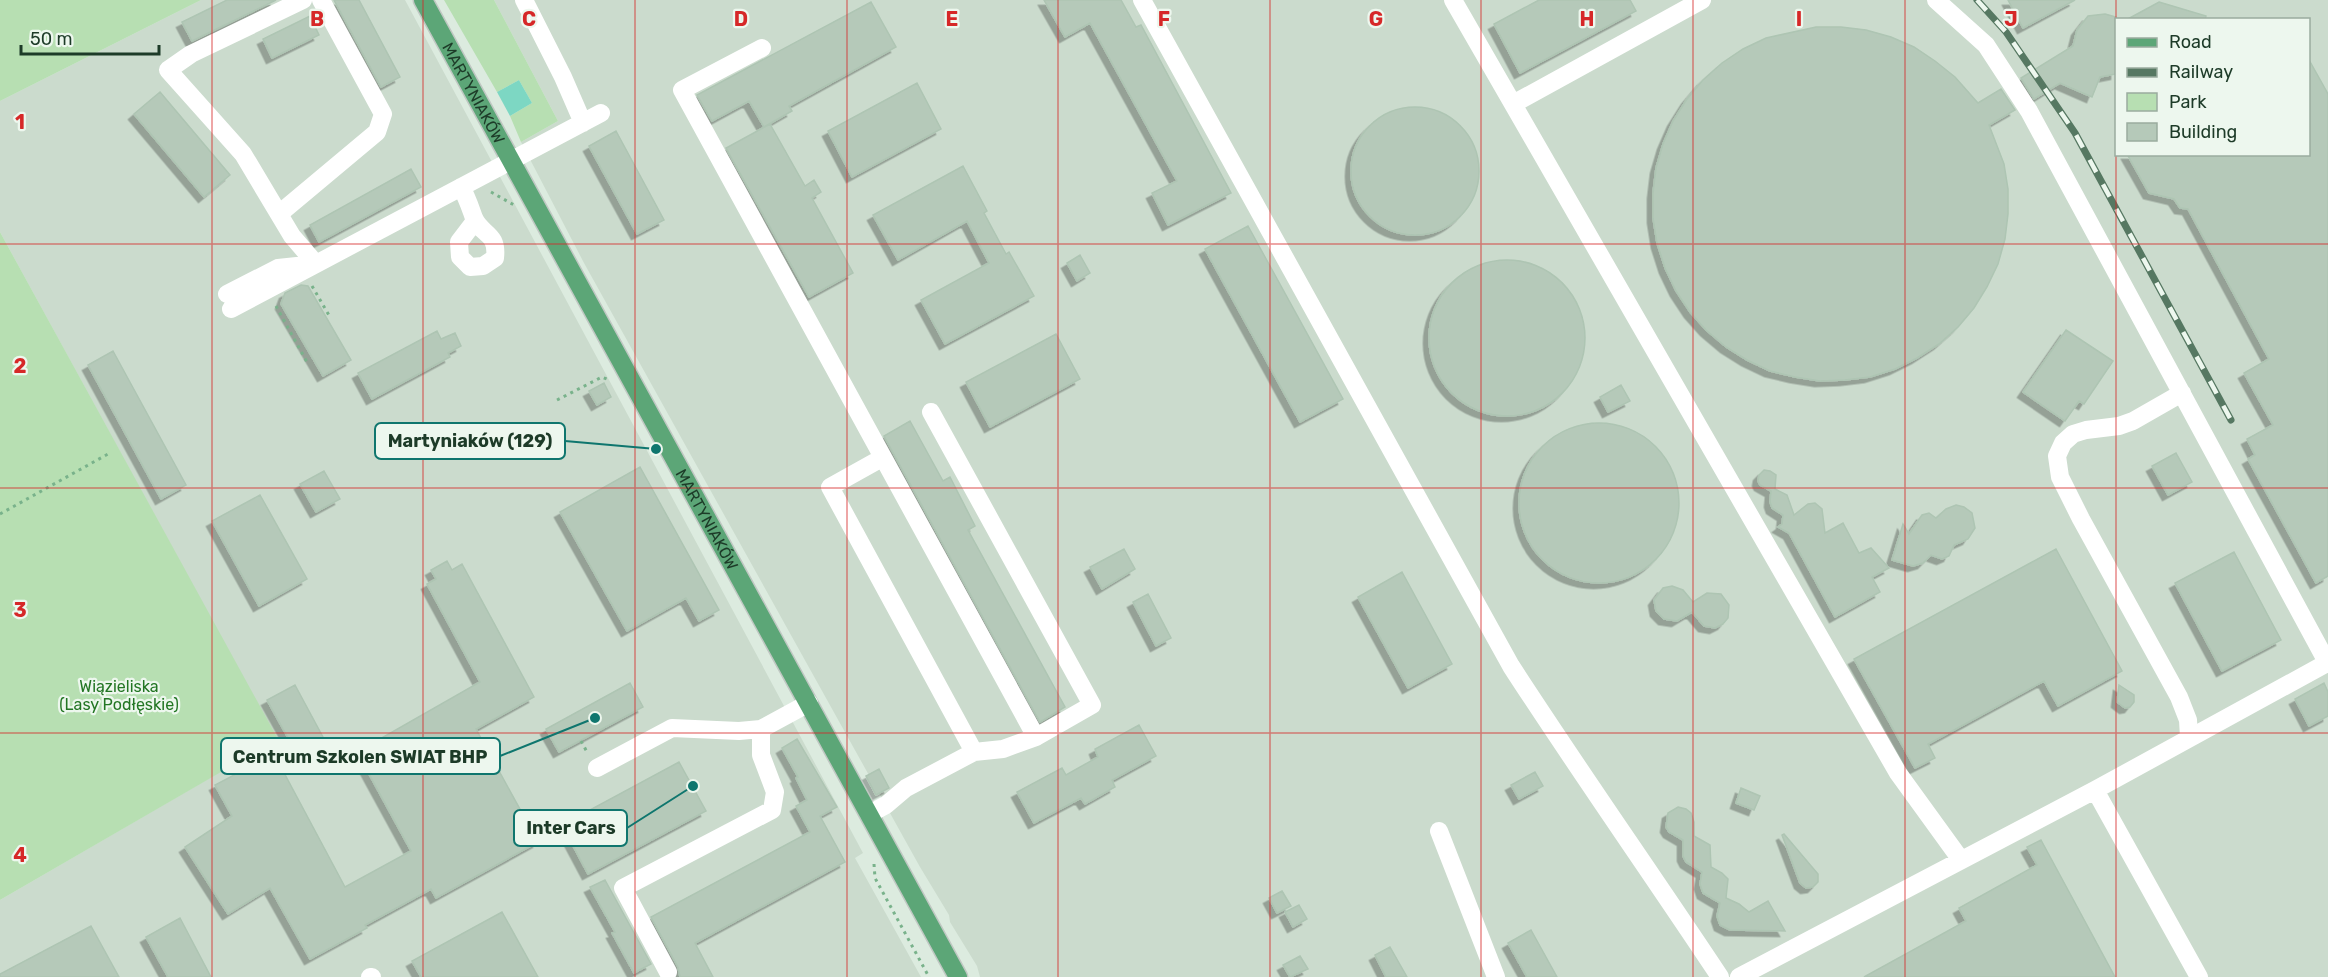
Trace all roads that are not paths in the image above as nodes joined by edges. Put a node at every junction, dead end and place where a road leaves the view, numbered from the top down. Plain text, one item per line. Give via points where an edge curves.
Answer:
1 (303, 0) edge
2 (321, 0) edge
3 (423, 0) edge
4 (524, 0) edge
5 (1142, 0) edge
6 (1453, 0) edge
7 (1702, 0) edge
8 (1936, 0) edge
9 (762, 48) dead end
10 (1513, 104) junction
11 (601, 113) dead end
12 (583, 123) junction
13 (511, 160) junction
14 (461, 187) junction
15 (279, 214) junction
16 (475, 221) dead end
17 (316, 264) junction
18 (229, 302) dead end
19 (2182, 393) junction
20 (932, 412) dead end
21 (882, 458) junction
22 (2328, 663) edge
23 (809, 703) junction
24 (761, 729) junction
25 (1036, 737) junction
26 (2189, 737) junction
27 (974, 752) junction
28 (597, 768) dead end
29 (2095, 790) junction
30 (869, 814) junction
31 (1439, 831) dead end
32 (1961, 860) junction
33 (668, 972) dead end
34 (958, 977) edge
35 (1496, 977) edge
36 (1720, 977) edge
37 (1739, 977) edge
38 (2199, 977) edge

1 - 15 lane via 190,54 168,70 243,154
2 - 15 lane via 383,114 377,132
3 - 13 main road, MARTYNIAKÓW
4 - 12 lane
5 - 36 lane via 1511,666
6 - 10 lane
7 - 10 lane
8 - 19 lane via 1986,45 2029,111
9 - 21 lane via 682,90
10 - 32 lane via 1898,773
11 - 12 lane
12 - 13 lane
13 - 14 lane
13 - 23 main road, MARTYNIAKÓW
14 - 16 lane
14 - 17 lane
15 - 17 lane
17 - 18 lane
19 - 22 lane
19 - 26 lane via 2126,424 2073,434 2063,442 2057,456 2060,477 2081,519 2179,697 2188,720
20 - 25 lane via 1092,705
21 - 25 lane
21 - 27 lane via 831,487
22 - 26 lane
23 - 24 lane
23 - 30 main road, MARTYNIAKÓW
24 - 28 lane via 672,728
24 - 33 lane via 761,755 775,792 772,810 623,888
25 - 27 lane via 1003,749
26 - 29 lane
27 - 30 lane via 906,788
29 - 32 lane
29 - 38 lane
30 - 34 main road, MARTYNIAKÓW
31 - 35 lane
32 - 37 lane

